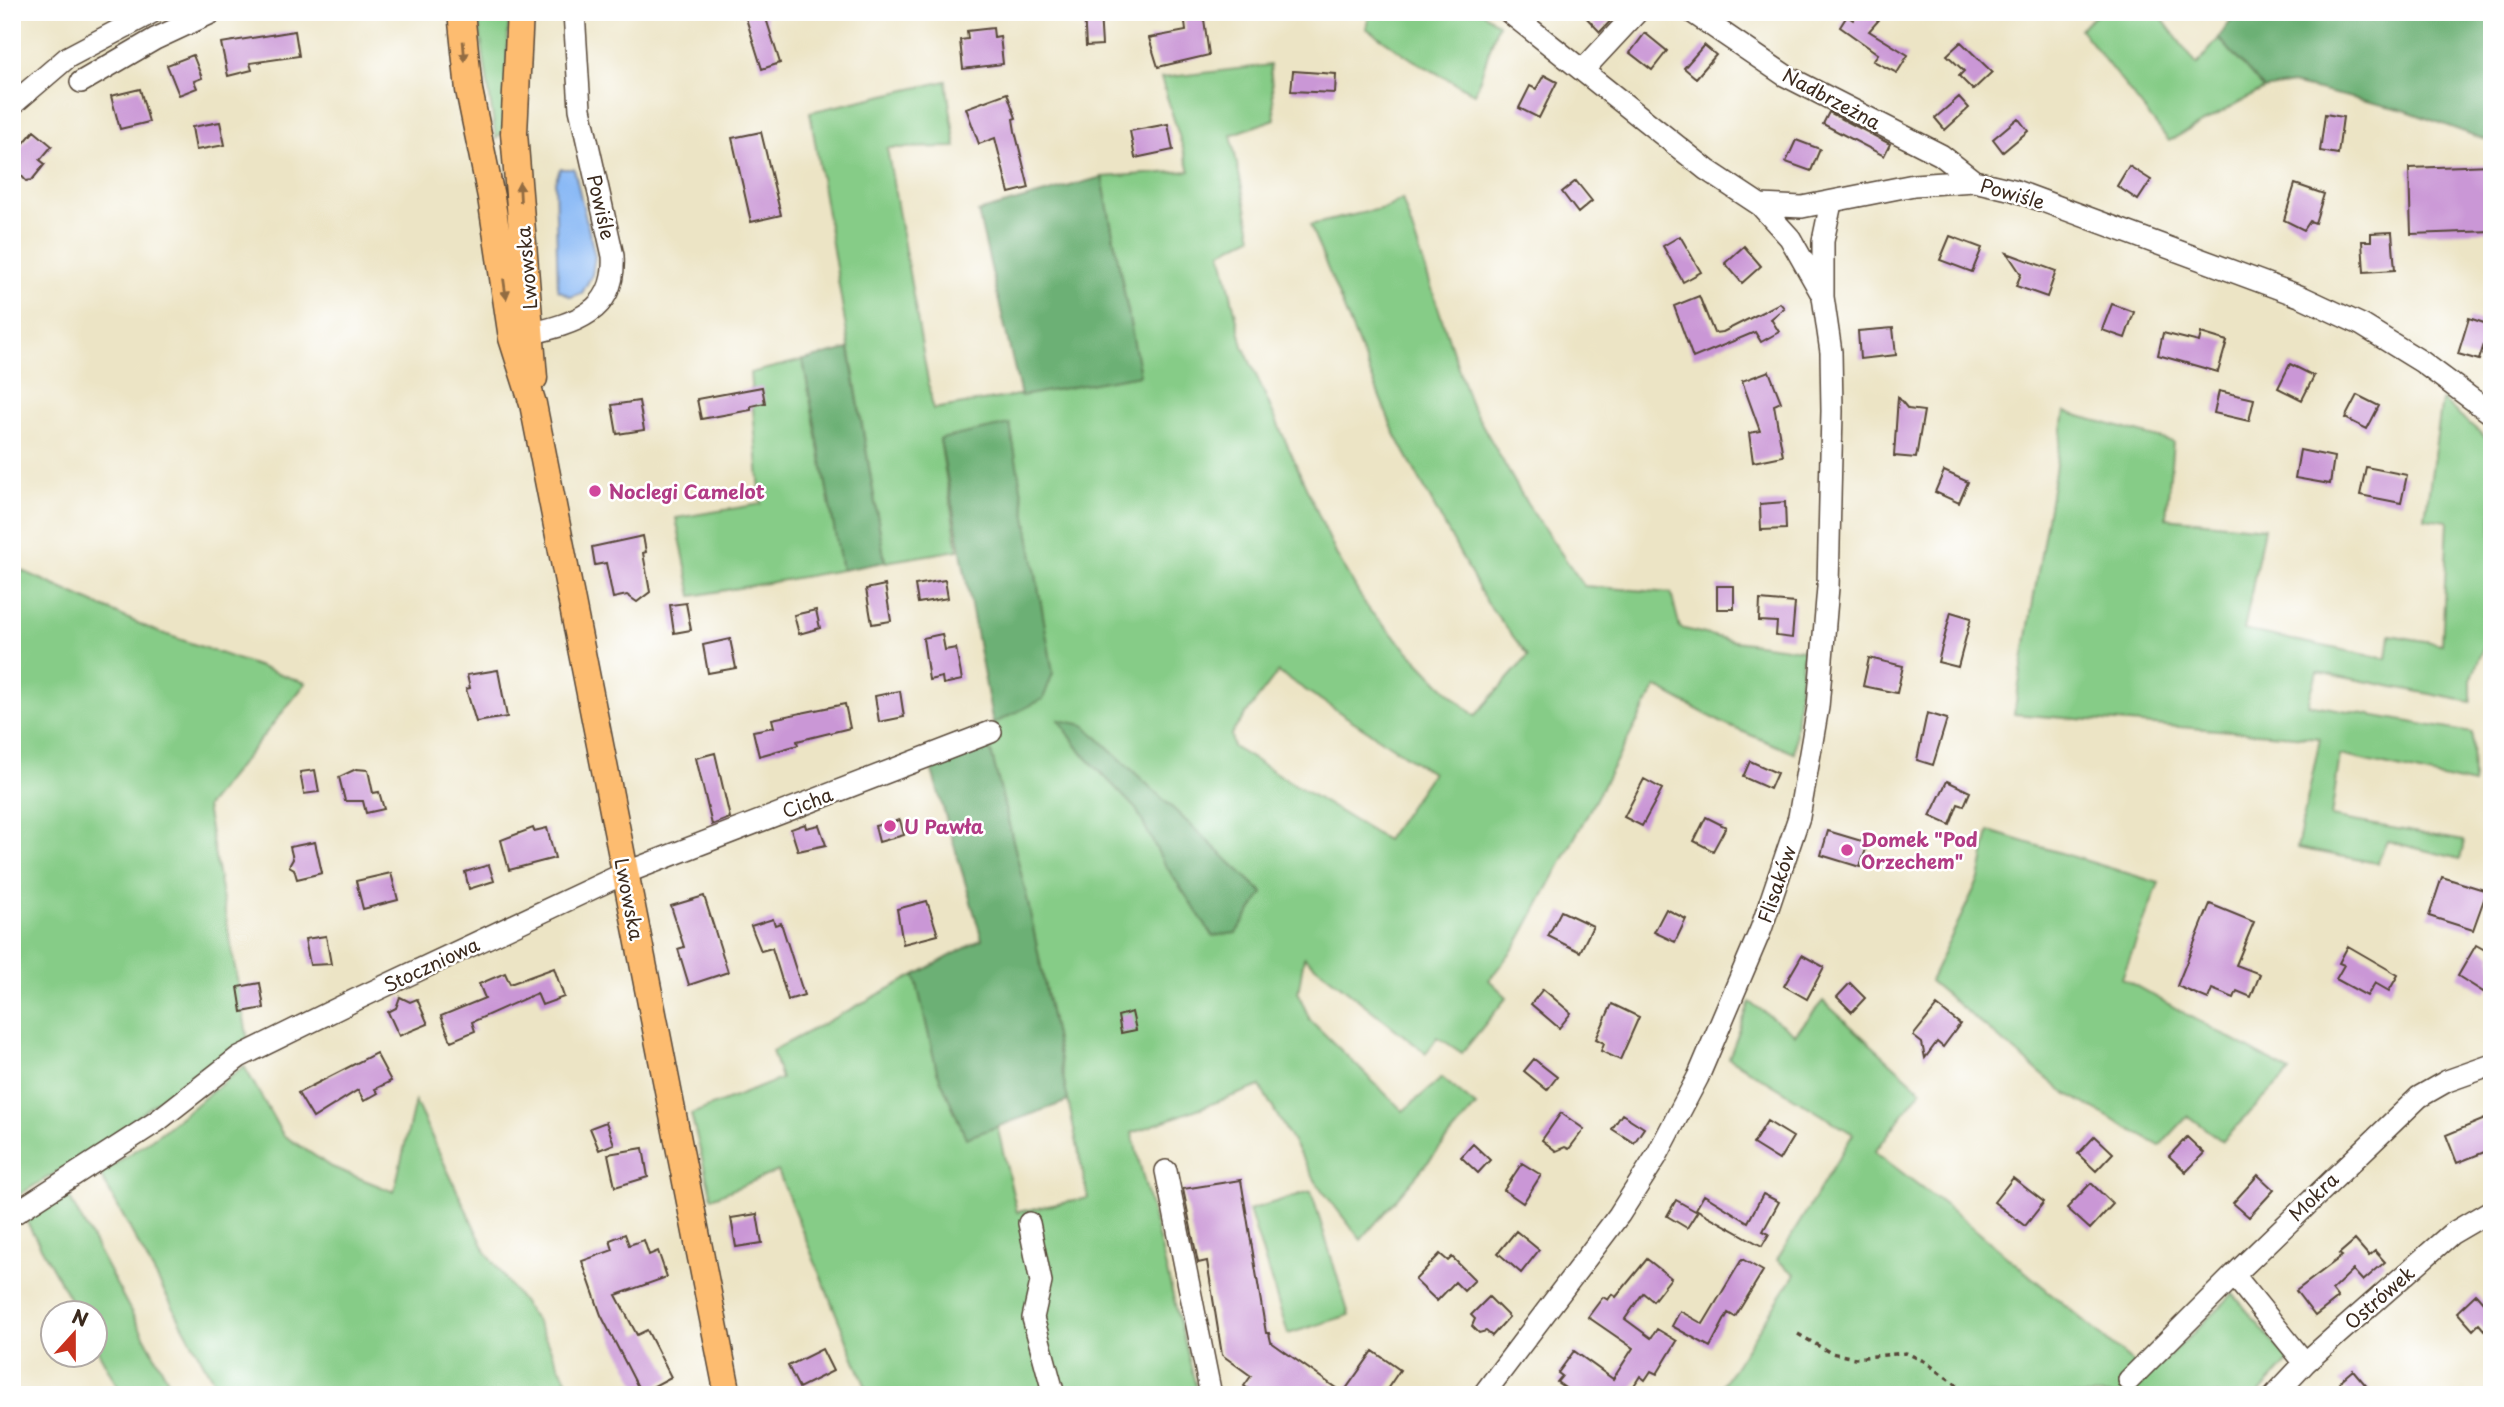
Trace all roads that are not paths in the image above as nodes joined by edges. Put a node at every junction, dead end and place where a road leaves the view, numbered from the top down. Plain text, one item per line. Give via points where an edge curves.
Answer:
1 (153, 12) edge
2 (213, 12) edge
3 (461, 12) edge
4 (520, 12) edge
5 (574, 12) edge
6 (1509, 12) edge
7 (1637, 12) edge
8 (1692, 12) edge
9 (1583, 71) junction
10 (81, 82) dead end
11 (12, 104) edge
12 (514, 133) junction
13 (1974, 181) junction
14 (491, 197) junction
15 (1831, 203) junction
16 (1760, 205) junction
17 (1823, 298) junction
18 (522, 335) junction
19 (2492, 414) edge
20 (991, 732) dead end
21 (625, 873) junction
22 (2492, 1065) edge
23 (1166, 1171) dead end
24 (2492, 1210) edge
25 (12, 1215) edge
26 (1029, 1223) dead end
27 (2234, 1275) junction
28 (2305, 1363) junction
29 (2129, 1380) dead end
30 (728, 1395) edge
31 (1054, 1395) edge
32 (1210, 1395) edge
33 (1483, 1395) edge
34 (2275, 1395) edge

1 - 11 street via 68,57
2 - 10 street
3 -> 14 main road, Lwowska via 469,90
4 - 12 main road, Lwowska
5 - 18 street, Powiśle via 580,109 614,266 609,289 595,308 571,323
6 - 9 street
7 - 9 street
8 - 13 street, Nadbrzeżna via 1786,76 1941,155
9 - 16 street via 1707,170
12 - 14 main road, Lwowska via 499,163
18 -> 12 main road, Lwowska
13 - 15 street, Powiśle via 1914,186
13 - 19 street, Powiśle via 2025,194 2302,297 2422,362
14 -> 18 main road, Lwowska
15 - 16 street, Powiśle
15 - 17 street, Flisaków via 1823,241
16 - 17 street, Flisaków via 1790,238
17 - 33 street, Flisaków via 1831,352 1828,587 1818,706 1799,817 1761,929 1698,1077 1656,1157 1619,1215
18 - 21 main road, Lwowska
20 - 21 street, Cicha
21 - 25 street, Stoczniowa via 239,1057 156,1122
21 - 30 main road, Lwowska
22 - 27 street, Mokra via 2419,1097
23 - 32 street
24 - 28 street, Ostrówek via 2451,1234
26 - 31 street via 1041,1282 1033,1318
27 - 28 street
27 - 29 street, Mokra
28 - 34 street, Ostrówek

